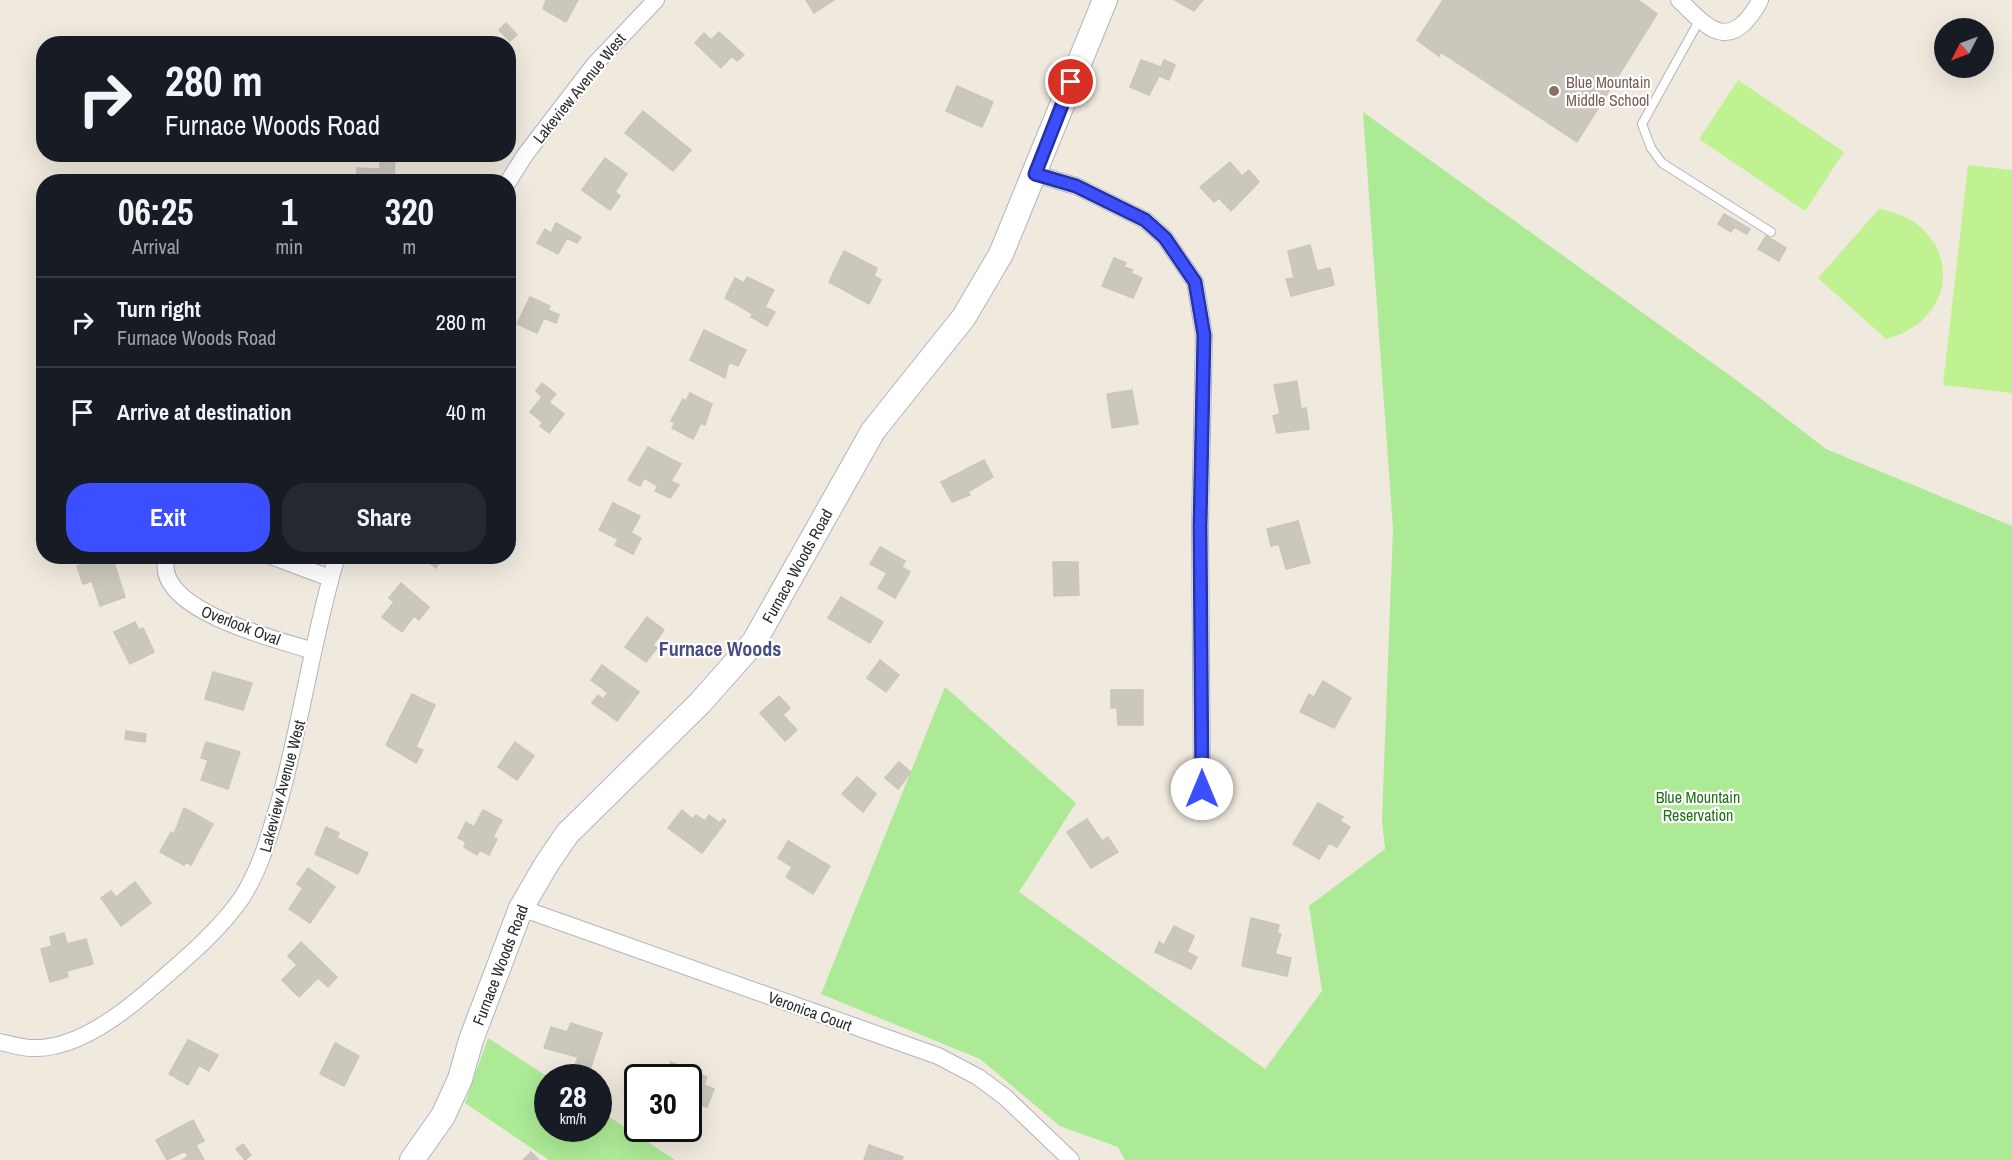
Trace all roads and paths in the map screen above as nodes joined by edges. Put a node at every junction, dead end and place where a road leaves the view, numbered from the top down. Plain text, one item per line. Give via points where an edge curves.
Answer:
1 (656, 0) edge
2 (1105, 0) edge
3 (1679, 0) edge
4 (1760, 0) edge
5 (1700, 19) junction
6 (513, 174) edge
7 (1035, 174) junction
8 (1771, 232) dead end
9 (165, 564) edge
10 (292, 564) edge
11 (334, 564) edge
12 (330, 578) junction
13 (313, 651) junction
14 (1202, 789) dead end
15 (521, 908) junction
16 (0, 1042) edge
17 (412, 1160) edge
18 (1071, 1160) edge

1 - 6 street, Lakeview Avenue West via 594,65
2 - 7 street, Furnace Woods Road
3 - 5 street
4 - 5 street via 1756,10 1731,32 1719,33
5 - 8 lane via 1642,124 1662,163
7 - 14 street via 1076,186 1145,220 1165,238 1195,282 1204,335 1200,526
7 - 15 street, Furnace Woods Road via 1001,254 964,317 873,431 754,642 700,703 567,834
9 - 13 street, Overlook Oval via 169,581 195,607 239,627
10 - 12 street
11 - 12 street, Lakeview Avenue West
12 - 13 street, Lakeview Avenue West
13 - 16 street, Lakeview Avenue West via 296,742 265,851 242,897 194,951 131,1005 88,1033 36,1048
15 - 17 street, Furnace Woods Road via 460,1079 443,1116
15 - 18 street, Veronica Court via 938,1056 1005,1096

